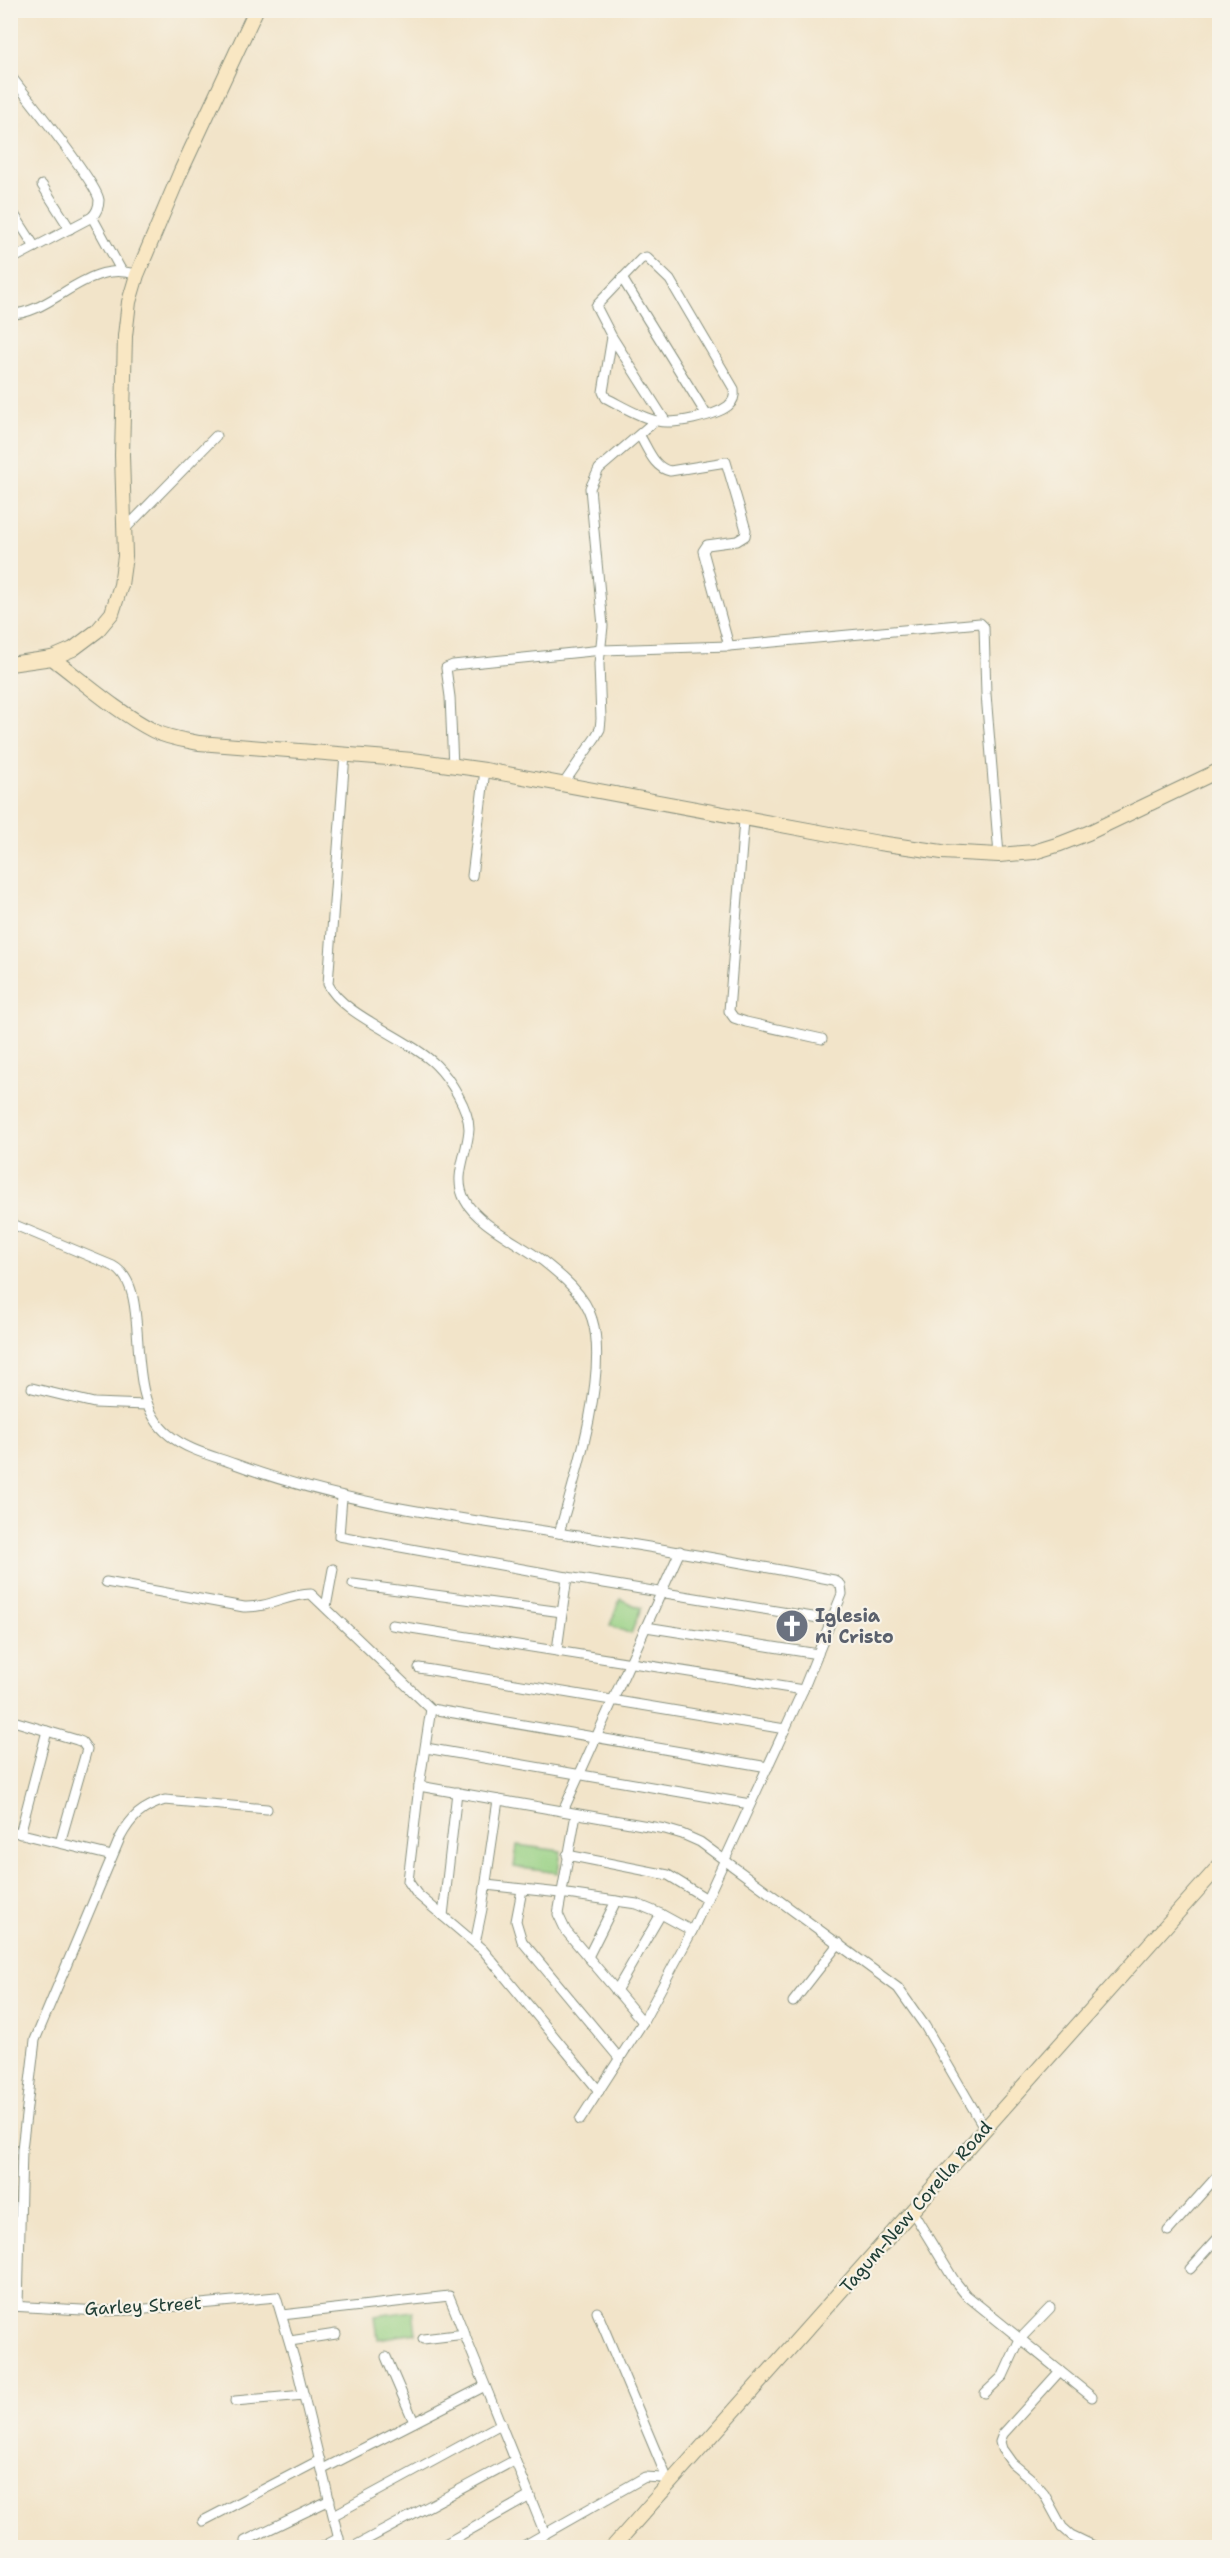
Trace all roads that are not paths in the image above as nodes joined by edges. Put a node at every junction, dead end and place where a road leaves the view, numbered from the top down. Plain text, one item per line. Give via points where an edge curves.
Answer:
1 (256, 10) edge
2 (10, 75) edge
3 (42, 185) dead end
4 (11, 210) edge
5 (92, 217) junction
6 (70, 229) junction
7 (35, 247) junction
8 (18, 256) dead end
9 (121, 270) junction
10 (137, 275) junction
11 (622, 278) junction
12 (10, 314) edge
13 (612, 338) junction
14 (706, 414) junction
15 (655, 421) junction
16 (666, 422) junction
17 (216, 436) dead end
18 (640, 436) junction
19 (125, 529) junction
20 (729, 646) junction
21 (602, 650) junction
22 (52, 658) junction
23 (10, 664) edge
24 (345, 754) junction
25 (453, 766) junction
26 (484, 770) junction
27 (1220, 770) edge
28 (562, 786) junction
29 (744, 819) junction
30 (999, 855) junction
31 (472, 876) dead end
32 (822, 1040) dead end
33 (10, 1223) edge
34 (32, 1388) dead end
35 (146, 1405) junction
36 (342, 1497) junction
37 (559, 1533) junction
38 (680, 1551) junction
39 (333, 1569) dead end
40 (567, 1577) junction
41 (106, 1582) dead end
42 (353, 1584) dead end
43 (662, 1592) junction
44 (326, 1607) junction
45 (562, 1612) junction
46 (831, 1620) junction
47 (392, 1625) dead end
48 (646, 1628) junction
49 (557, 1650) junction
50 (818, 1654) junction
51 (630, 1662) junction
52 (419, 1668) dead end
53 (803, 1690) junction
54 (613, 1700) junction
55 (431, 1709) junction
56 (10, 1720) edge
57 (785, 1729) junction
58 (47, 1731) junction
59 (596, 1737) junction
60 (426, 1748) junction
61 (768, 1767) junction
62 (580, 1774) junction
63 (419, 1786) junction
64 (457, 1792) junction
65 (498, 1800) junction
66 (750, 1804) junction
67 (267, 1809) dead end
68 (563, 1811) junction
69 (576, 1814) junction
70 (15, 1833) edge
71 (60, 1843) junction
72 (567, 1855) junction
73 (112, 1856) junction
74 (725, 1859) junction
75 (1220, 1865) edge
76 (486, 1885) junction
77 (522, 1890) junction
78 (560, 1893) junction
79 (707, 1899) junction
80 (616, 1901) junction
81 (662, 1914) junction
82 (443, 1916) junction
83 (692, 1931) junction
84 (475, 1943) junction
85 (839, 1943) junction
86 (588, 1957) junction
87 (616, 1991) junction
88 (793, 2002) dead end
89 (643, 2022) junction
90 (620, 2059) junction
91 (599, 2091) junction
92 (580, 2120) dead end
93 (985, 2129) junction
94 (1220, 2174) edge
95 (912, 2211) junction
96 (1168, 2231) dead end
97 (1220, 2236) edge
98 (1190, 2269) dead end
99 (14, 2306) edge
100 (1050, 2308) dead end
101 (597, 2312) dead end
102 (282, 2315) junction
103 (336, 2334) dead end
104 (465, 2334) junction
105 (1020, 2339) junction
106 (423, 2340) dead end
107 (290, 2341) junction
108 (386, 2357) dead end
109 (1059, 2371) junction
110 (485, 2385) junction
111 (985, 2393) dead end
112 (304, 2395) junction
113 (1092, 2397) dead end
114 (235, 2401) dead end
115 (414, 2422) junction
116 (501, 2424) junction
117 (515, 2460) junction
118 (322, 2464) junction
119 (669, 2483) junction
120 (530, 2496) junction
121 (330, 2500) junction
122 (334, 2515) junction
123 (203, 2521) dead end
124 (545, 2534) junction
125 (245, 2541) dead end
126 (340, 2543) edge
127 (320, 2547) edge
128 (351, 2547) edge
129 (438, 2547) edge
130 (520, 2547) edge
131 (612, 2547) edge
132 (1098, 2547) edge

1 - 10 street
2 - 5 street via 97,194 98,208
3 - 6 street
4 - 7 street
5 - 6 street
5 - 9 street
6 - 7 street
7 - 8 street
9 - 10 street
9 - 12 street via 95,276 24,312
10 - 19 street via 125,336
11 - 13 street via 596,306
11 - 14 street
11 - 14 street via 646,257 670,280 734,389 734,400 728,406
13 - 15 street via 604,396
13 - 16 street
14 - 16 street
15 - 16 street
15 - 18 street
17 - 19 street
18 - 20 street via 658,467 664,470 726,462 745,536 737,541 707,545 703,551
18 - 21 street via 599,469 590,488
19 - 22 street via 121,585 112,613 73,649
20 - 21 street
20 - 30 street via 982,624
21 - 25 street via 448,666
21 - 28 street via 600,729
22 - 23 street
22 - 24 street via 118,708 170,737 199,743
24 - 25 street
24 - 37 street via 328,984 333,994 348,1006 436,1065 467,1117 469,1130 460,1172 465,1202 480,1218 557,1273 585,1302 592,1320 596,1341 590,1412
25 - 26 street
26 - 28 street
26 - 31 street
27 - 30 street via 1060,844 1034,852
28 - 29 street
29 - 30 street via 942,852
29 - 32 street via 729,1011 746,1023
33 - 35 street via 113,1266 125,1275 132,1296
34 - 35 street via 94,1403
35 - 36 street via 169,1436 192,1448
36 - 37 street
36 - 40 street via 339,1536
37 - 38 street
38 - 43 street
38 - 46 street via 838,1582 842,1594
39 - 44 street
40 - 43 street
40 - 45 street
41 - 44 street via 244,1607 311,1593
42 - 45 street
43 - 46 street
43 - 48 street
44 - 55 street
45 - 49 street
46 - 50 street
47 - 49 street
48 - 50 street
48 - 51 street
49 - 51 street
50 - 53 street
51 - 53 street
51 - 54 street
52 - 54 street
53 - 57 street
54 - 57 street
54 - 59 street
55 - 59 street
55 - 60 street
56 - 58 street
57 - 61 street
58 - 70 street
58 - 71 street via 77,1740 87,1749
59 - 61 street
59 - 62 street
60 - 62 street
60 - 63 street
61 - 66 street
62 - 66 street
62 - 68 street
63 - 64 street
63 - 82 street via 408,1881
64 - 65 street
64 - 82 street
65 - 68 street
65 - 76 street
66 - 74 street
67 - 73 street via 182,1800 158,1802 137,1812
68 - 69 street
69 - 72 street
69 - 74 street via 682,1834
70 - 71 street
71 - 73 street
72 - 78 street
72 - 79 street via 669,1875
73 - 99 street via 35,2040 22,2149
74 - 79 street
74 - 85 street
75 - 93 street, Tagum-New Corella Road
76 - 77 street
76 - 84 street
77 - 78 street
77 - 90 street via 516,1921 522,1941
78 - 80 street
78 - 86 street via 560,1923
79 - 83 street
80 - 81 street
80 - 86 street
81 - 83 street
81 - 87 street
82 - 84 street
83 - 89 street
84 - 91 street
85 - 88 street
85 - 93 street via 905,1996
86 - 87 street
87 - 89 street
89 - 90 street
90 - 91 street
91 - 92 street
93 - 95 street, Tagum-New Corella Road
94 - 96 street
95 - 105 street via 960,2287
95 - 119 street, Tagum-New Corella Road
97 - 98 street
99 - 102 street, Garley Street via 135,2310 276,2297
100 - 105 street
101 - 119 street
102 - 104 street via 449,2296
102 - 107 street
103 - 107 street
104 - 106 street
104 - 110 street
105 - 109 street
105 - 111 street via 1003,2376
107 - 112 street
108 - 115 street
109 - 113 street
109 - 132 street via 1000,2442 1012,2463 1044,2494 1066,2531
110 - 115 street
110 - 116 street
112 - 114 street
112 - 118 street
115 - 118 street
116 - 117 street
116 - 122 street
117 - 120 street
117 - 128 street
118 - 121 street
118 - 123 street
119 - 124 street via 662,2478 645,2477
119 - 131 street, Tagum-New Corella Road
120 - 124 street
120 - 129 street
121 - 122 street
121 - 125 street
122 - 126 street
124 - 130 street
126 - 127 street

